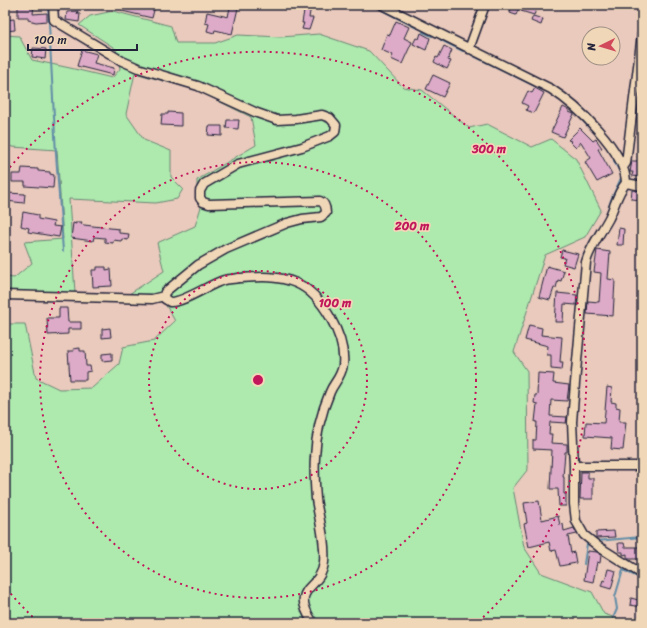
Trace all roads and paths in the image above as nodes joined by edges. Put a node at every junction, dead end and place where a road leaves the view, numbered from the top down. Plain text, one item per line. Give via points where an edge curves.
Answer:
1 (53, 5) edge
2 (485, 5) edge
3 (386, 6) edge
4 (642, 34) edge
5 (469, 49) junction
6 (624, 167) junction
7 (626, 183) junction
8 (642, 186) edge
9 (5, 295) edge
10 (164, 296) junction
11 (574, 466) junction
12 (642, 466) edge
13 (642, 574) edge
14 (313, 623) edge

1 - 10 street via 54,20 138,68 198,86 277,120 322,115 330,118 336,125 335,132 330,136 302,147 238,164 204,184 200,191 200,198 209,204 320,201 326,208 321,217 287,223 226,249 198,265 165,292
2 - 5 street
3 - 5 street
4 - 6 street
5 - 6 street via 564,97 593,125
6 - 7 street
7 - 8 street
7 - 11 street via 621,188 610,217 589,252 586,262 572,422
9 - 10 street via 152,299
10 - 14 street via 171,302 224,280 278,278 297,283 313,295 329,313 337,329 343,356 342,366 319,421 315,457 316,499 324,541 324,563 320,575 303,598 304,606
11 - 12 street
11 - 13 street via 574,504 576,522 581,531 599,547

